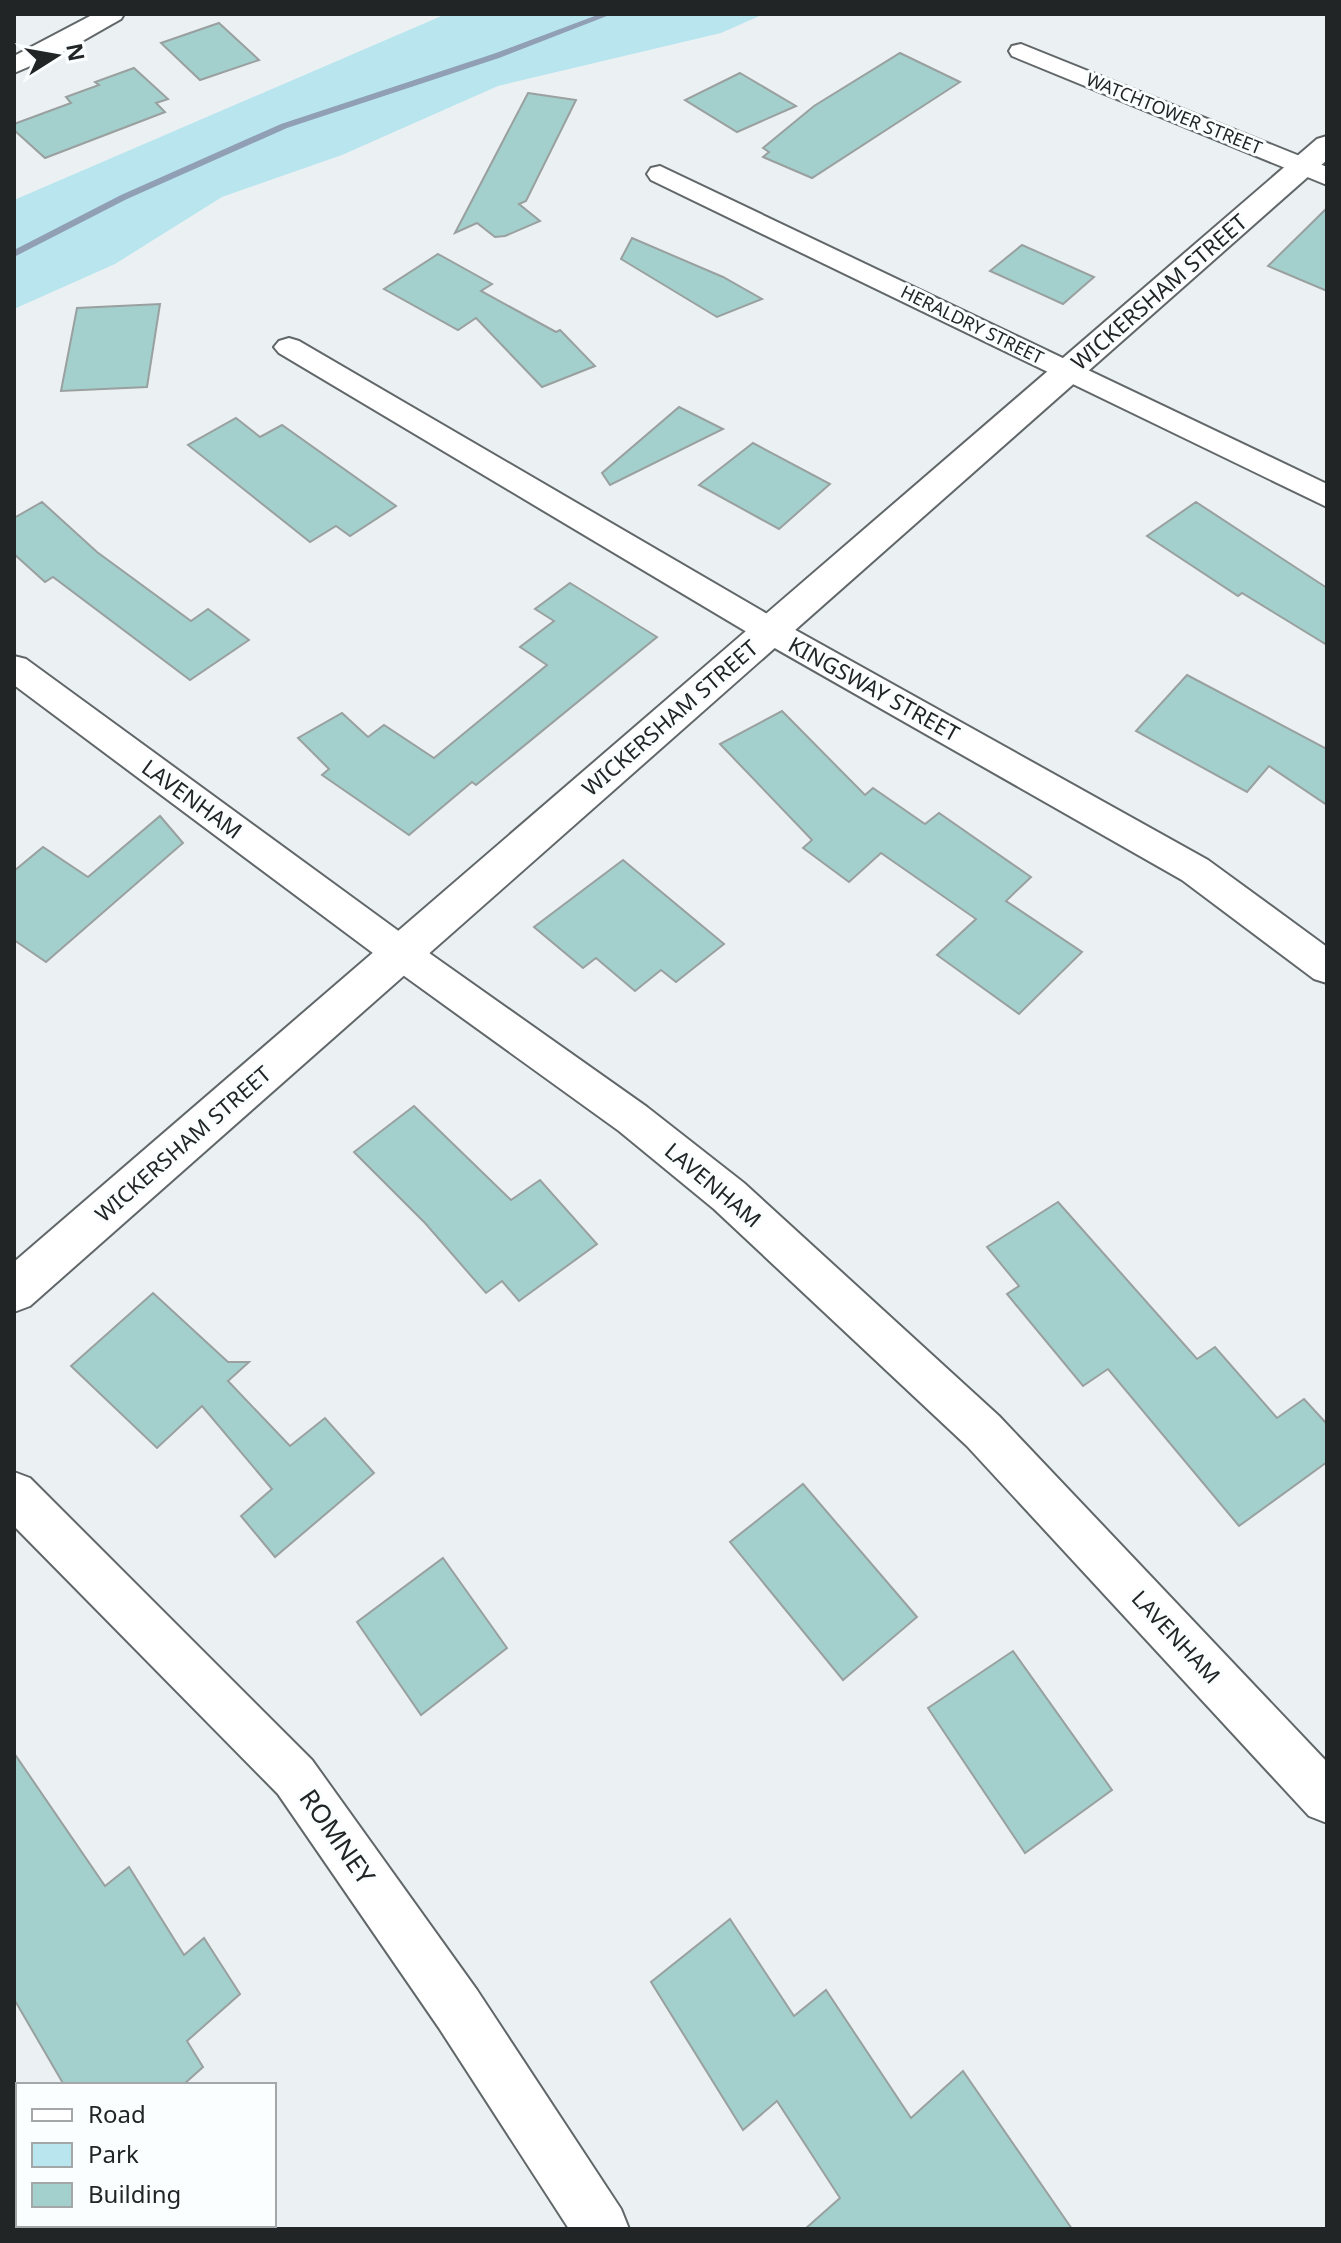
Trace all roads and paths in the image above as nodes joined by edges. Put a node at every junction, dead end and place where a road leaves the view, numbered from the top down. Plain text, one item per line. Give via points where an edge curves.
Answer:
1 (112, 14) edge
2 (1021, 51) dead end
3 (14, 65) edge
4 (1319, 163) edge
5 (660, 174) dead end
6 (289, 347) dead end
7 (1068, 372) junction
8 (1327, 497) edge
9 (769, 630) junction
10 (14, 668) edge
11 (402, 954) junction
12 (1327, 968) edge
13 (14, 1291) edge
14 (14, 1494) edge
15 (1327, 1798) edge
16 (601, 2229) edge

1 - 3 street
2 - 4 street, WATCHTOWER STREET
4 - 7 street, WICKERSHAM STREET
5 - 7 street, HERALDRY STREET
6 - 9 street, KINGSWAY STREET
7 - 8 street, HERALDRY STREET
7 - 9 street, WICKERSHAM STREET
9 - 11 street, WICKERSHAM STREET
9 - 12 street, KINGSWAY STREET via 1195,870
10 - 11 street, LAVENHAM
11 - 13 street, WICKERSHAM STREET
11 - 15 street, LAVENHAM via 633,1119 729,1196 983,1431
14 - 16 street, ROMNEY via 295,1777 458,2009

